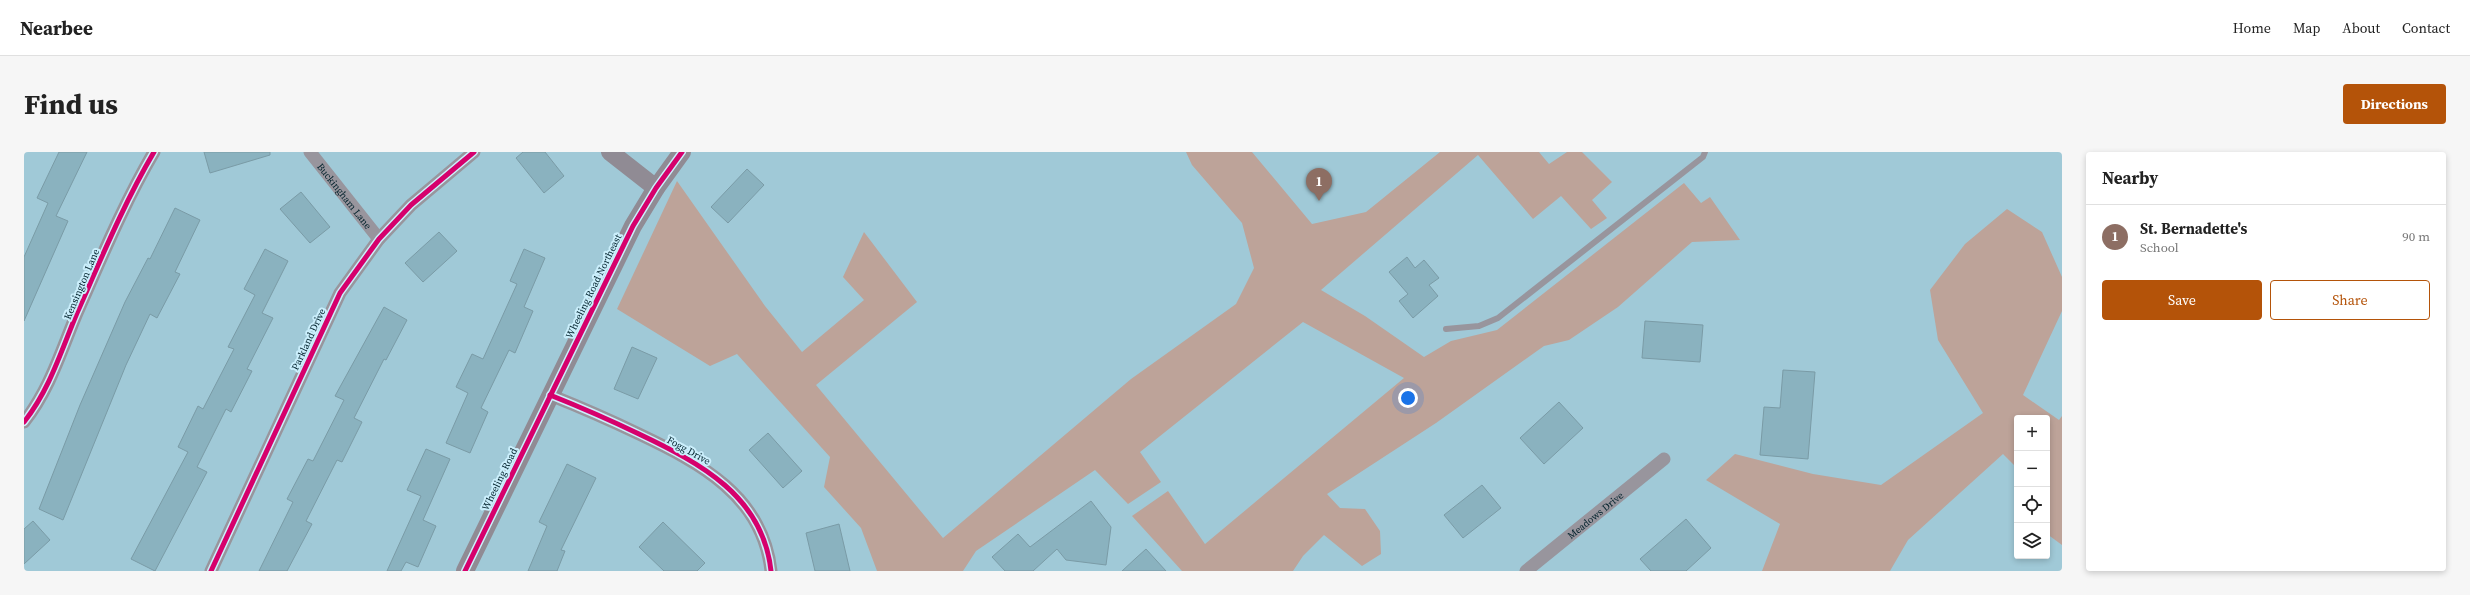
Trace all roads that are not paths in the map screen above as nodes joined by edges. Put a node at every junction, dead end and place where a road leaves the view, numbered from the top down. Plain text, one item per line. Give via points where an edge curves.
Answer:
1 (154, 152) edge
2 (310, 152) edge
3 (474, 152) edge
4 (610, 152) edge
5 (682, 152) edge
6 (1705, 152) edge
7 (656, 188) junction
8 (379, 239) junction
9 (1446, 328) dead end
10 (550, 395) junction
11 (24, 422) edge
12 (1664, 459) dead end
13 (211, 571) edge
14 (465, 571) edge
15 (771, 571) edge
16 (1526, 571) edge

1 - 11 street, Kensington Lane via 102,258 55,372
2 - 8 street, Buckingham Lane
3 - 8 street, Parkland Drive via 411,205
4 - 7 street
5 - 7 street
6 - 9 lane via 1703,157 1498,318 1479,326
7 - 10 street, Wheeling Road Northeast via 633,226
8 - 13 street, Parkland Drive via 340,293
10 - 14 street, Wheeling Road
10 - 15 street, Fogg Drive via 673,450 713,474 745,506 757,526 766,547
12 - 16 street, Meadows Drive

